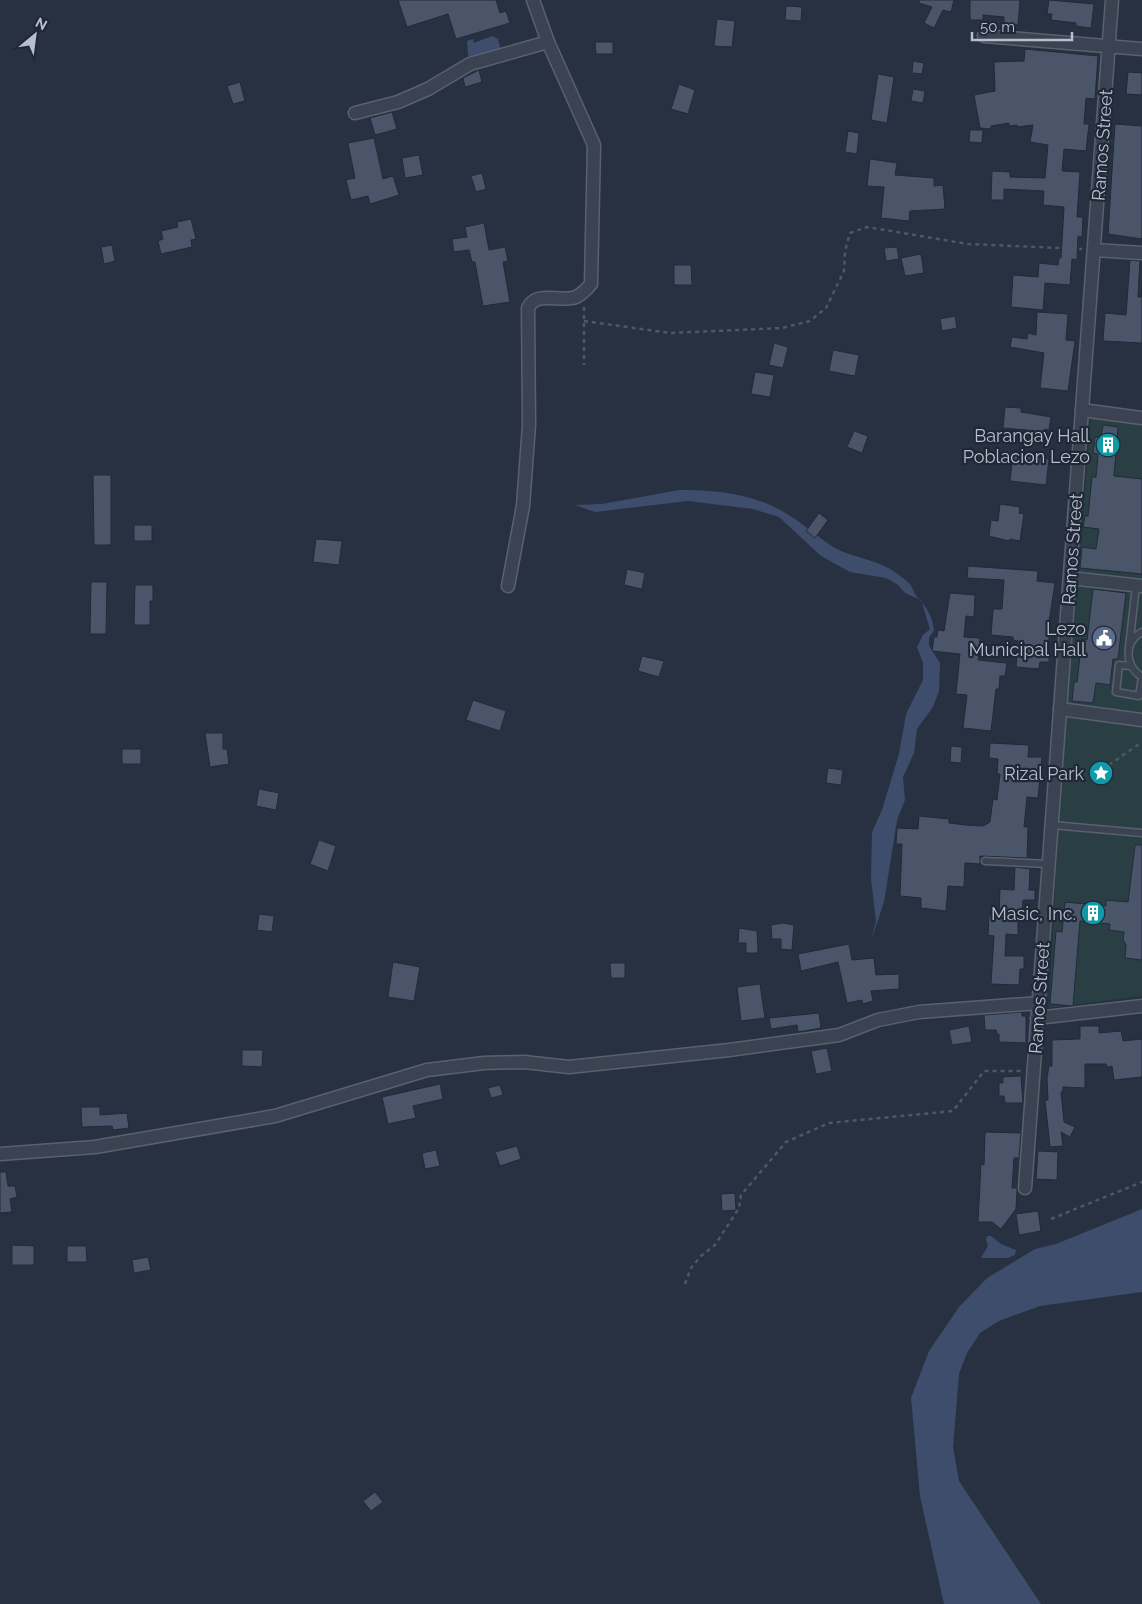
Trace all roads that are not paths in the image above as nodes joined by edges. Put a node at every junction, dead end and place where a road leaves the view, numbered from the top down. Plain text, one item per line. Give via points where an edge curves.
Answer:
1 (533, 0) edge
2 (1112, 0) edge
3 (984, 36) dead end
4 (548, 42) junction
5 (1109, 46) junction
6 (1142, 50) edge
7 (355, 113) dead end
8 (1094, 250) junction
9 (1142, 253) edge
10 (1082, 410) junction
11 (1142, 418) edge
12 (1070, 578) junction
13 (508, 586) dead end
14 (1139, 586) edge
15 (1142, 632) edge
16 (1129, 647) junction
17 (1131, 666) junction
18 (1142, 677) edge
19 (1060, 709) junction
20 (1142, 720) edge
21 (1052, 825) junction
22 (1142, 832) edge
23 (985, 861) dead end
24 (1049, 864) junction
25 (1038, 1003) junction
26 (1142, 1006) edge
27 (1037, 1018) junction
28 (0, 1154) edge
29 (1025, 1188) dead end

1 - 4 street
2 - 5 street, Ramos Street
3 - 5 street
4 - 7 street via 470,64 428,89 398,102
4 - 13 street via 594,146 591,284 574,298 536,299 528,308 529,434 523,506
5 - 6 street
5 - 8 street, Ramos Street
8 - 9 street
8 - 10 street, Ramos Street
10 - 11 street
10 - 12 street, Ramos Street
12 - 14 street
12 - 19 street, Ramos Street
14 - 16 lane
15 - 16 lane
16 - 17 lane
17 - 18 lane
17 - 18 lane via 1119,665 1116,692 1139,696
19 - 20 street
19 - 21 street, Ramos Street
21 - 22 lane
21 - 24 street, Ramos Street
23 - 24 lane
24 - 25 street, Ramos Street
25 - 27 street, Ramos Street
25 - 28 street via 919,1012 878,1020 838,1035 729,1050 569,1067 524,1062 427,1070 275,1116 95,1148
26 - 27 street
27 - 29 street, Ramos Street

